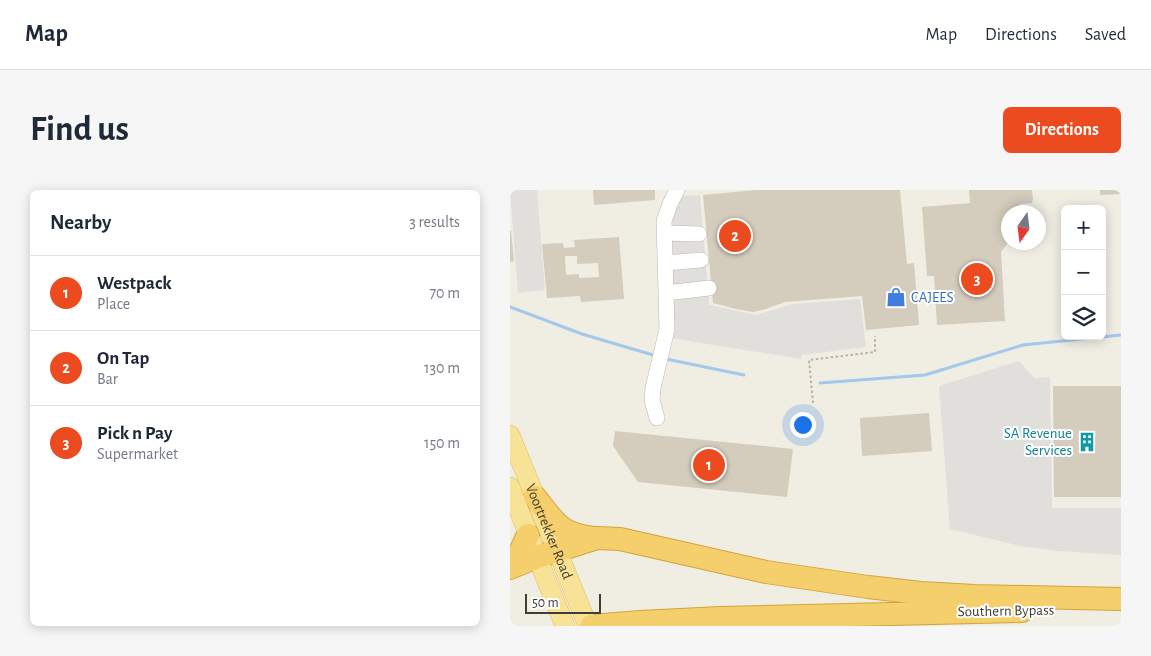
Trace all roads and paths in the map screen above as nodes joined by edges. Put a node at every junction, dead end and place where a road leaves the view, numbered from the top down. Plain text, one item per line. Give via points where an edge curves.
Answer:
1 (677, 190) edge
2 (670, 197) edge
3 (664, 233) junction
4 (699, 234) dead end
5 (701, 260) dead end
6 (665, 263) junction
7 (709, 288) dead end
8 (666, 293) junction
9 (875, 336) dead end
10 (813, 403) dead end
11 (657, 418) dead end
12 (510, 435) edge
13 (510, 487) edge
14 (535, 497) junction
15 (528, 535) junction
16 (597, 538) junction
17 (547, 554) junction
18 (510, 564) edge
19 (510, 568) edge
20 (1121, 599) edge
21 (1121, 609) edge
22 (565, 626) edge
23 (589, 626) edge

1 - 2 lane
2 - 3 lane
3 - 4 lane
3 - 6 lane
5 - 6 lane
6 - 8 lane
7 - 8 lane
8 - 11 lane via 667,329 652,400
9 - 10 path via 875,352 809,360
12 - 14 main road, Voortrekker Road
13 - 15 main road, Voortrekker Road
14 - 16 highway via 561,528 572,534
14 - 17 main road, Voortrekker Road
15 - 17 main road, Voortrekker Road
15 - 18 highway
16 - 17 highway
16 - 20 highway via 620,539 766,572 868,587 956,595
17 - 19 highway
17 - 22 main road, Voortrekker Road via 549,587
17 - 23 main road, Voortrekker Road via 569,580
21 - 23 highway, Southern Bypass via 720,618

